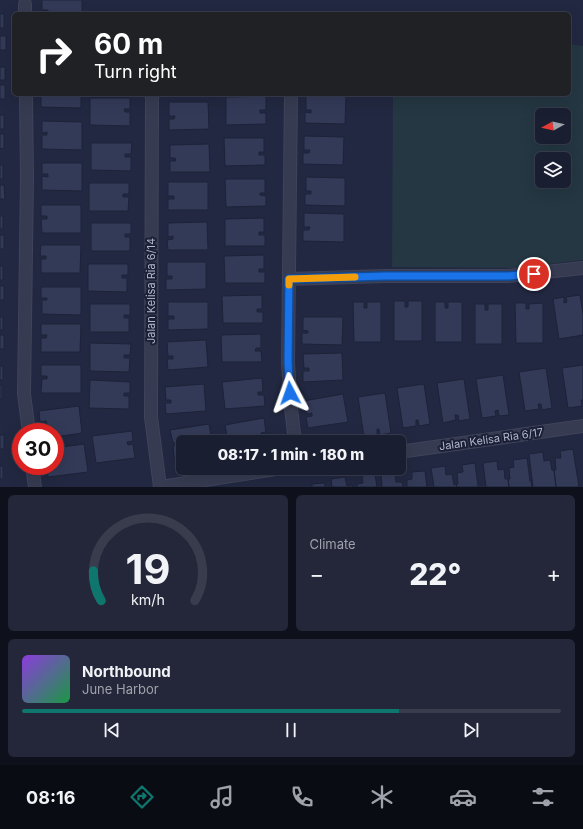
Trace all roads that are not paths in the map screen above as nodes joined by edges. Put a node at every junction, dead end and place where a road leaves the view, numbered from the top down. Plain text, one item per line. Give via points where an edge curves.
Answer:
1 (26, 96) edge
2 (152, 96) edge
3 (291, 96) edge
4 (583, 268) edge
5 (289, 279) junction
6 (27, 423) edge
7 (583, 426) edge
8 (294, 435) edge
9 (406, 451) edge
10 (33, 475) edge
11 (237, 475) edge
12 (35, 487) edge
13 (160, 487) edge

1 - 6 street via 24,394
2 - 13 street, Jalan Kelisa Ria 6/14 via 151,417
3 - 5 street
4 - 5 street via 508,276
5 - 8 street via 288,362
7 - 9 street, Jalan Kelisa Ria 6/17
10 - 12 street
11 - 13 street

